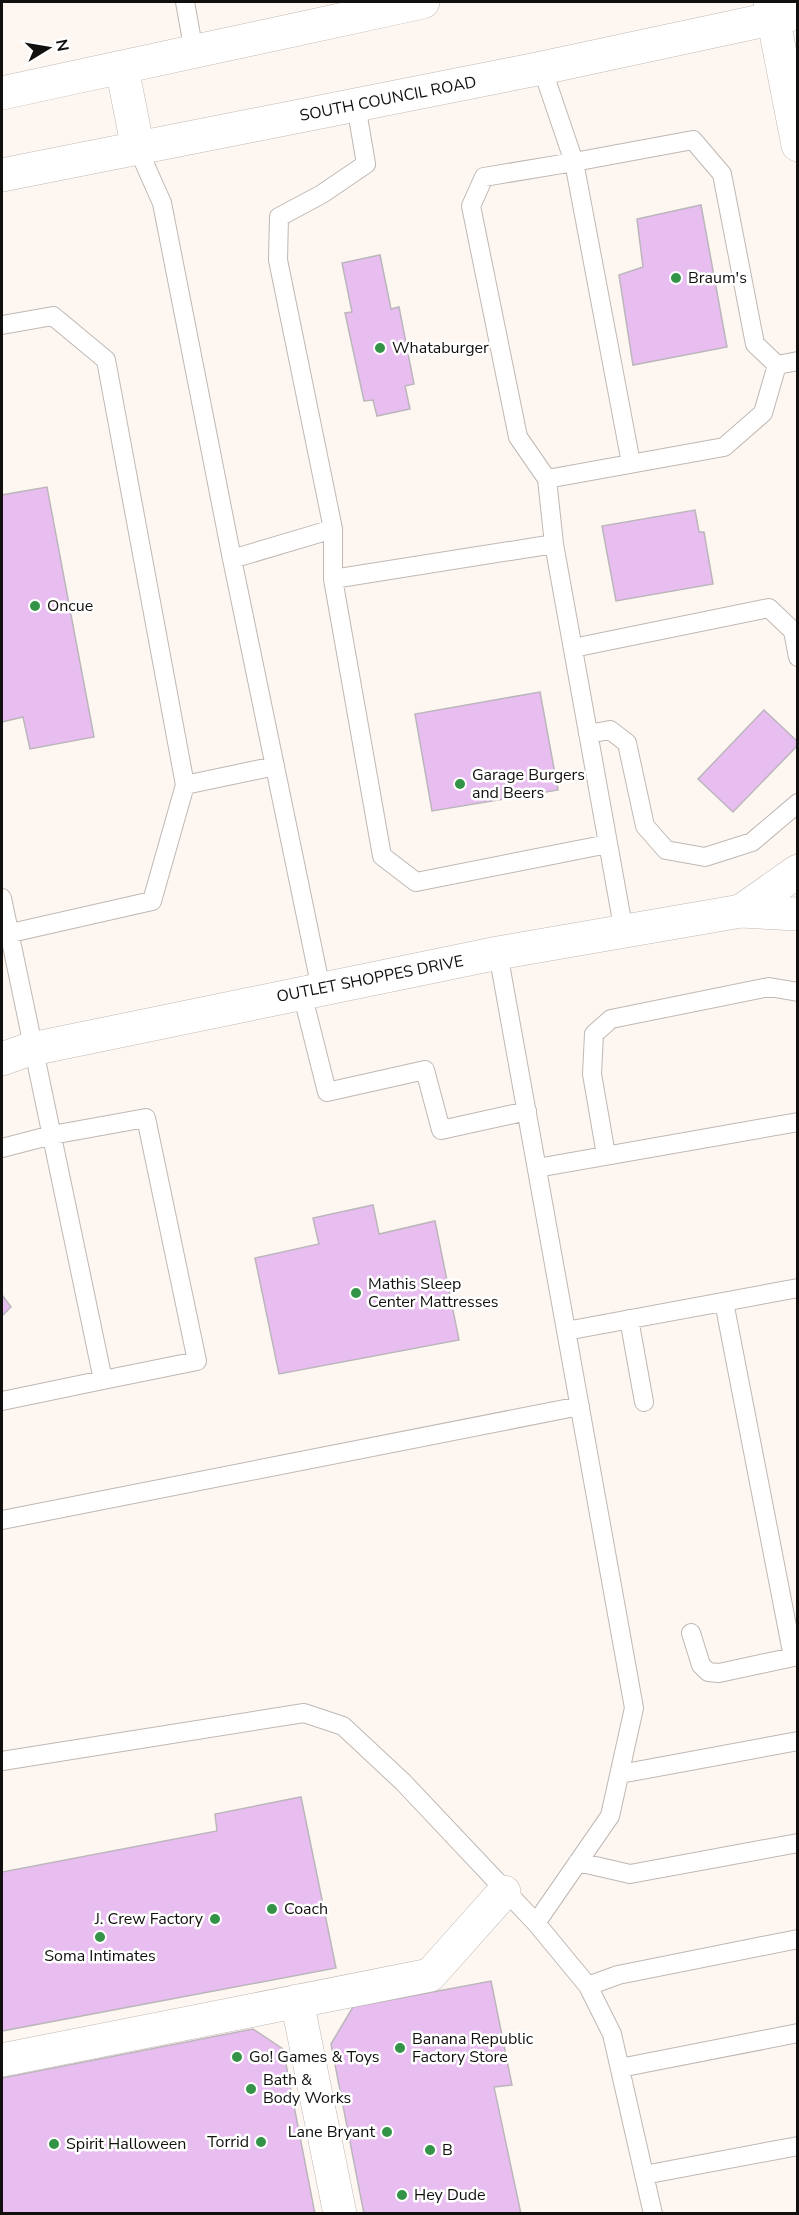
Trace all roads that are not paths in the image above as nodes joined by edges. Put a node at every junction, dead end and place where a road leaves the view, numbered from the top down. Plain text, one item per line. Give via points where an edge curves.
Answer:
1 (185, 2) edge
2 (423, 2) edge
3 (780, 11) edge
4 (194, 52) junction
5 (122, 68) junction
6 (542, 68) junction
7 (2, 93) edge
8 (356, 105) junction
9 (798, 145) edge
10 (138, 149) junction
11 (574, 162) junction
12 (2, 175) edge
13 (2, 325) edge
14 (798, 361) edge
15 (777, 365) junction
16 (631, 463) junction
17 (547, 479) junction
18 (333, 529) junction
19 (554, 543) junction
20 (232, 559) junction
21 (333, 579) junction
22 (573, 648) junction
23 (798, 657) edge
24 (588, 734) junction
25 (275, 766) junction
26 (185, 784) junction
27 (798, 803) edge
28 (608, 844) junction
29 (798, 871) edge
30 (798, 889) edge
31 (2, 898) edge
32 (741, 911) junction
33 (798, 914) edge
34 (624, 932) junction
35 (5, 934) edge
36 (498, 953) junction
37 (312, 991) junction
38 (798, 992) edge
39 (32, 1049) junction
40 (2, 1059) edge
41 (527, 1111) junction
42 (798, 1122) edge
43 (52, 1135) junction
44 (2, 1148) edge
45 (606, 1155) junction
46 (537, 1168) junction
47 (798, 1288) edge
48 (724, 1302) junction
49 (629, 1319) junction
50 (566, 1331) junction
51 (103, 1380) junction
52 (2, 1401) edge
53 (644, 1402) dead end
54 (580, 1406) junction
55 (2, 1520) edge
56 (790, 1598) edge
57 (691, 1634) dead end
58 (795, 1657) edge
59 (798, 1741) edge
60 (2, 1761) edge
61 (620, 1773) junction
62 (798, 1843) edge
63 (578, 1862) junction
64 (504, 1892) junction
65 (536, 1923) junction
66 (798, 1939) edge
67 (588, 1986) junction
68 (297, 2001) junction
69 (798, 2033) edge
70 (2, 2060) edge
71 (620, 2068) junction
72 (798, 2146) edge
73 (644, 2175) junction
74 (340, 2214) edge
75 (653, 2214) edge

1 - 4 lane
2 - 4 main road
3 - 6 main road, SOUTH COUNCIL ROAD
3 - 9 main road
4 - 5 main road
5 - 7 main road
5 - 10 main road
6 - 8 main road, SOUTH COUNCIL ROAD
6 - 11 lane
8 - 10 main road, SOUTH COUNCIL ROAD
8 - 18 lane via 366,164 279,217 278,260
10 - 12 main road, SOUTH COUNCIL ROAD
10 - 20 lane via 162,203
11 - 15 lane via 693,140 722,174 754,344
11 - 16 lane
11 - 17 lane via 484,177 471,206 518,437
13 - 26 lane via 53,316 106,360
14 - 15 lane
15 - 16 lane via 764,413 724,447
16 - 17 lane
17 - 19 lane
18 - 20 lane
18 - 21 lane
19 - 21 lane
19 - 22 lane
20 - 25 lane
21 - 28 lane via 382,856 416,882
22 - 23 lane via 769,608 793,631
22 - 24 lane
24 - 27 lane via 610,730 627,743 645,826 666,850 705,857 752,842
24 - 28 lane
25 - 26 lane
25 - 37 lane
26 - 35 lane via 152,901
28 - 34 lane
29 - 32 main road
30 - 32 main road
31 - 35 lane
32 - 33 main road
32 - 34 main road, OUTLET SHOPPES DRIVE
34 - 36 main road, OUTLET SHOPPES DRIVE
35 - 39 lane
36 - 37 main road, OUTLET SHOPPES DRIVE
36 - 41 lane
37 - 39 main road, OUTLET SHOPPES DRIVE
37 - 41 lane via 327,1092 425,1070 441,1130
38 - 45 lane via 769,987 611,1019 594,1034 591,1074
39 - 40 main road, OUTLET SHOPPES DRIVE
39 - 43 lane
41 - 46 lane
42 - 45 lane
43 - 44 lane
43 - 51 lane
43 - 51 lane via 146,1118 197,1361
45 - 46 lane
46 - 50 lane
47 - 48 lane
48 - 49 lane
48 - 56 lane
49 - 50 lane
49 - 53 lane
50 - 54 lane
51 - 52 lane
54 - 55 lane
54 - 61 lane via 634,1708
56 - 58 lane
57 - 58 lane via 701,1665 708,1672
59 - 61 lane
60 - 64 lane via 304,1713 343,1726 403,1782
61 - 63 lane via 610,1816
62 - 63 lane via 630,1874
63 - 65 lane
64 - 65 lane
64 - 68 main road via 430,1975
65 - 67 lane
66 - 67 lane via 618,1975
67 - 71 lane via 612,2034
68 - 70 main road
68 - 74 main road
69 - 71 lane
71 - 73 lane
72 - 73 lane
73 - 75 lane

